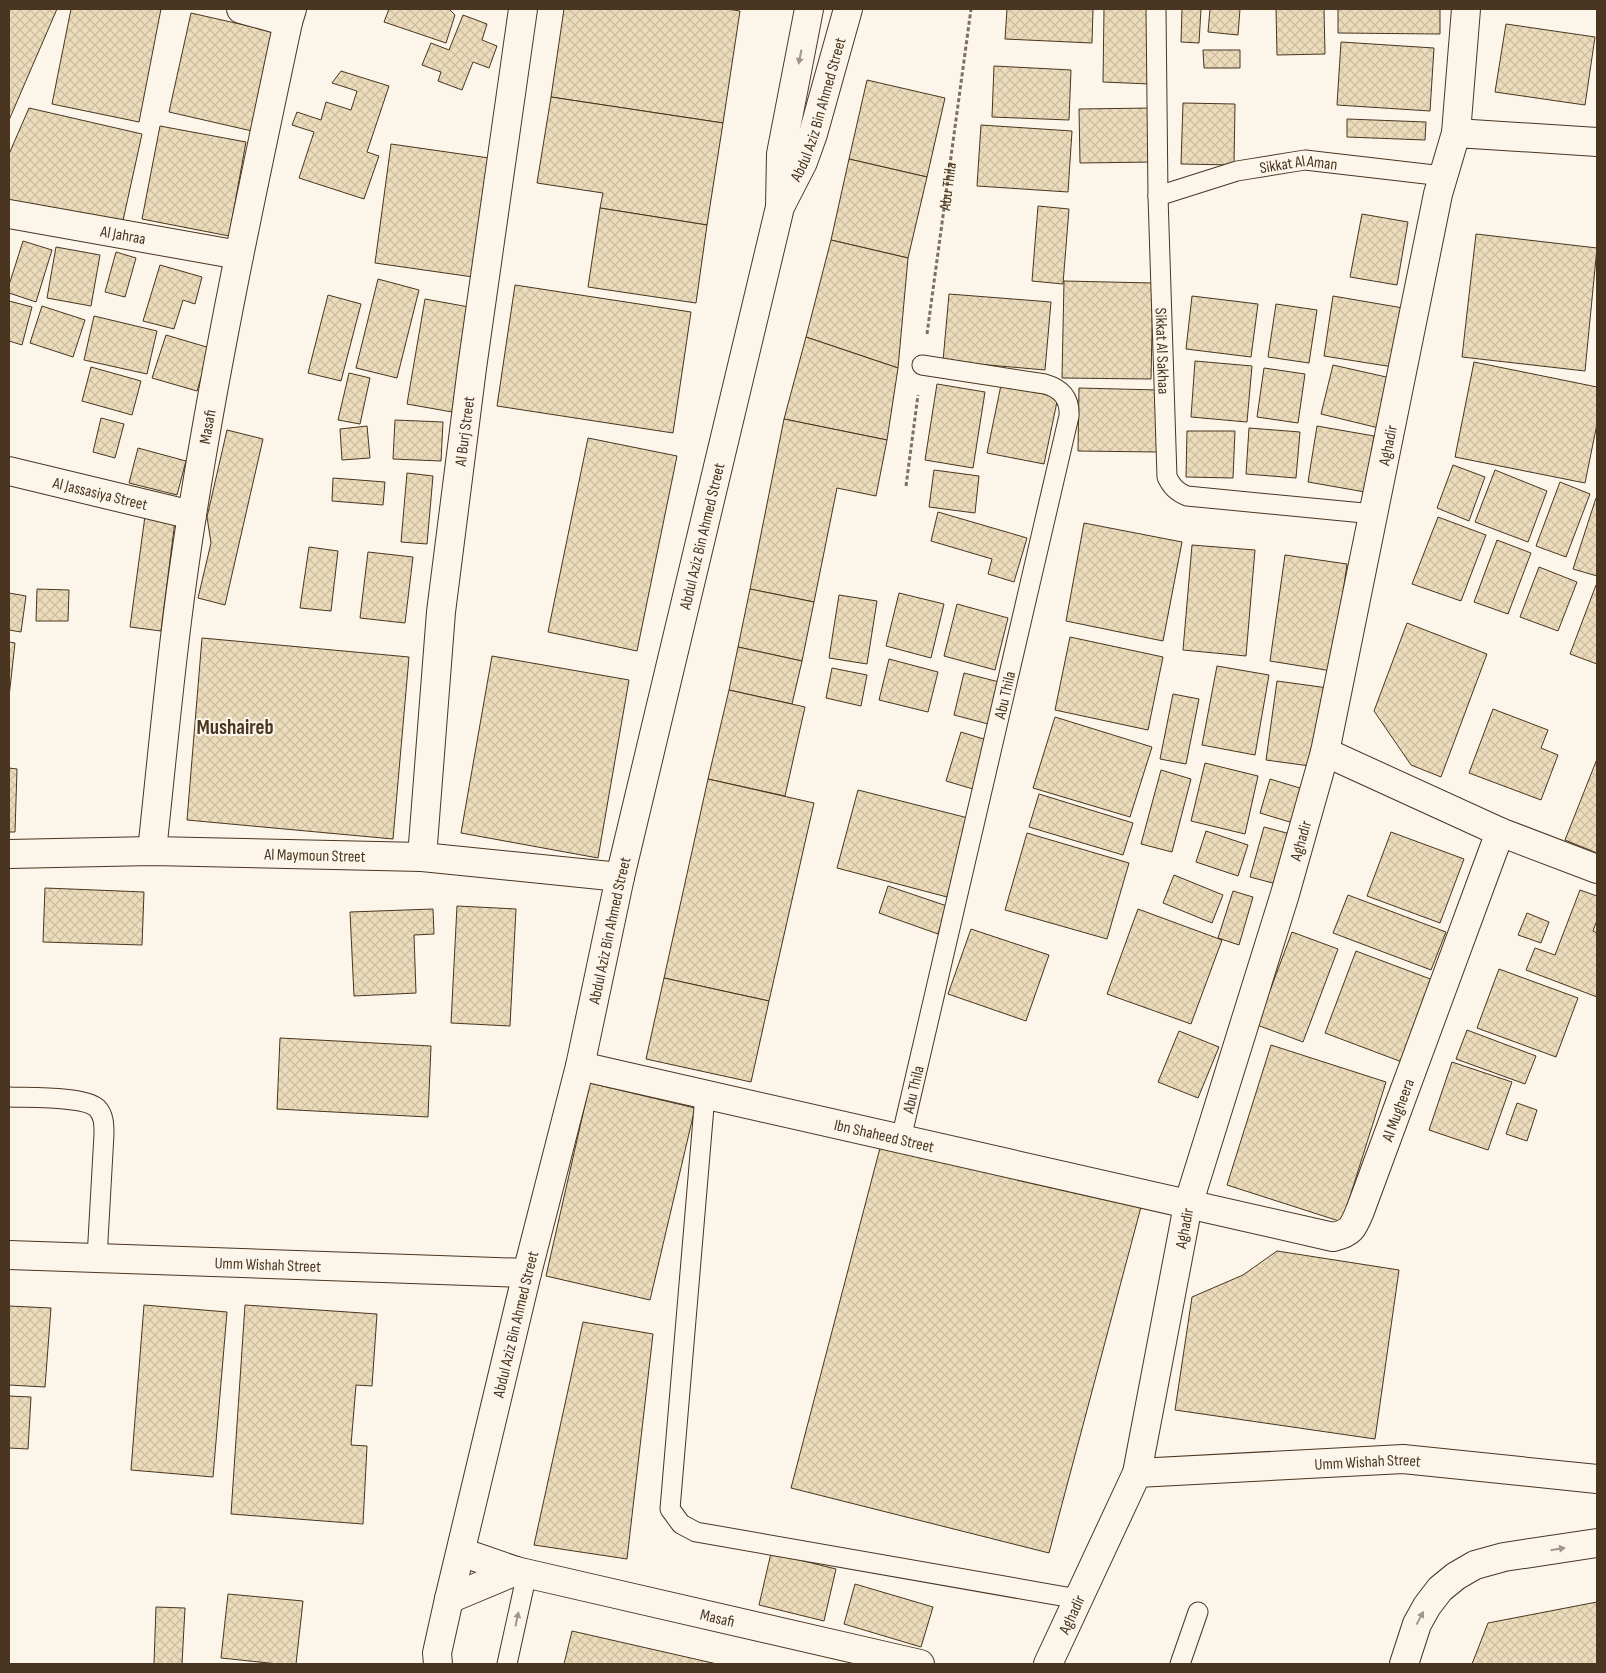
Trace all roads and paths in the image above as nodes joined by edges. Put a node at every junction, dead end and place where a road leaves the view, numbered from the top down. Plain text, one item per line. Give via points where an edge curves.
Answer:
1 (241, 9) edge
2 (523, 9) edge
3 (809, 9) edge
4 (848, 9) edge
5 (971, 9) edge
6 (1156, 9) edge
7 (1466, 9) edge
8 (290, 15) edge
9 (1456, 133) junction
10 (1597, 142) edge
11 (1443, 176) junction
12 (1158, 196) junction
13 (780, 207) junction
14 (9, 214) edge
15 (238, 255) junction
16 (922, 365) junction
17 (9, 471) edge
18 (906, 486) dead end
19 (1374, 514) junction
20 (192, 515) junction
21 (1325, 752) junction
22 (1500, 832) junction
23 (152, 851) junction
24 (9, 854) edge
25 (422, 858) junction
26 (1597, 869) edge
27 (620, 876) junction
28 (580, 1066) junction
29 (705, 1095) junction
30 (9, 1097) edge
31 (901, 1139) junction
32 (1188, 1205) junction
33 (9, 1255) edge
34 (97, 1258) junction
35 (527, 1273) junction
36 (1136, 1474) junction
37 (1597, 1479) edge
38 (1597, 1543) edge
39 (461, 1552) junction
40 (521, 1572) junction
41 (450, 1599) junction
42 (1078, 1600) junction
43 (1198, 1612) dead end
44 (435, 1660) edge
45 (507, 1664) edge
46 (920, 1664) edge
47 (1048, 1664) edge
48 (1180, 1664) edge
49 (1404, 1664) edge

1 - 8 street
2 - 25 street, Al Burj Street via 442,603
3 -> 13 street, Abdul Aziz Bin Ahmed Street via 784,137 779,179
4 - 13 street, Abdul Aziz Bin Ahmed Street via 813,134 795,180
5 - 16 path, Abu Thila
6 - 12 lane, Sikkat Al Sakhaa
7 - 9 street, Aghadir
8 - 15 street, Masafi
9 - 10 street
9 - 11 street, Aghadir
11 - 12 lane, Sikkat Al Aman via 1305,160 1237,171
11 - 19 street, Aghadir
12 - 19 lane, Sikkat Al Sakhaa via 1166,467 1171,485 1178,492 1197,498
13 - 27 street, Abdul Aziz Bin Ahmed Street
14 - 15 street, Al Jahraa
15 - 20 street, Masafi
16 - 18 path, Abu Thila
16 - 31 lane, Abu Thila via 1046,384 1062,392 1069,408
17 - 20 street, Al Jassasiya Street
19 - 21 street, Aghadir
20 - 23 street, Masafi via 175,632
21 - 22 street
21 - 32 street, Aghadir via 1285,894
22 - 26 street
22 - 32 street, Al Mugheera via 1354,1226 1345,1234 1333,1237
23 - 24 street, Al Maymoun Street
23 - 25 street, Al Maymoun Street
25 - 27 street, Al Maymoun Street
27 - 28 street, Abdul Aziz Bin Ahmed Street
28 - 29 street, Ibn Shaheed Street
28 - 35 street, Abdul Aziz Bin Ahmed Street
29 - 31 street, Ibn Shaheed Street
29 - 42 lane via 670,1509 681,1524 696,1532
30 - 34 lane via 88,1102 98,1109 104,1120 104,1134
31 - 32 street, Ibn Shaheed Street
32 - 36 street, Aghadir
33 - 34 street, Umm Wishah Street
34 - 35 street, Umm Wishah Street
35 - 39 street, Abdul Aziz Bin Ahmed Street
36 - 37 street, Umm Wishah Street via 1404,1459
36 - 42 street, Aghadir
49 -> 38 street via 1417,1624 1427,1606 1456,1576 1474,1565
39 - 40 street, Masafi
39 - 41 street, Abdul Aziz Bin Ahmed Street
40 - 41 street
45 -> 40 lane
40 - 46 street, Masafi
41 - 44 street, Abdul Aziz Bin Ahmed Street
42 - 47 street, Aghadir
43 - 48 lane

